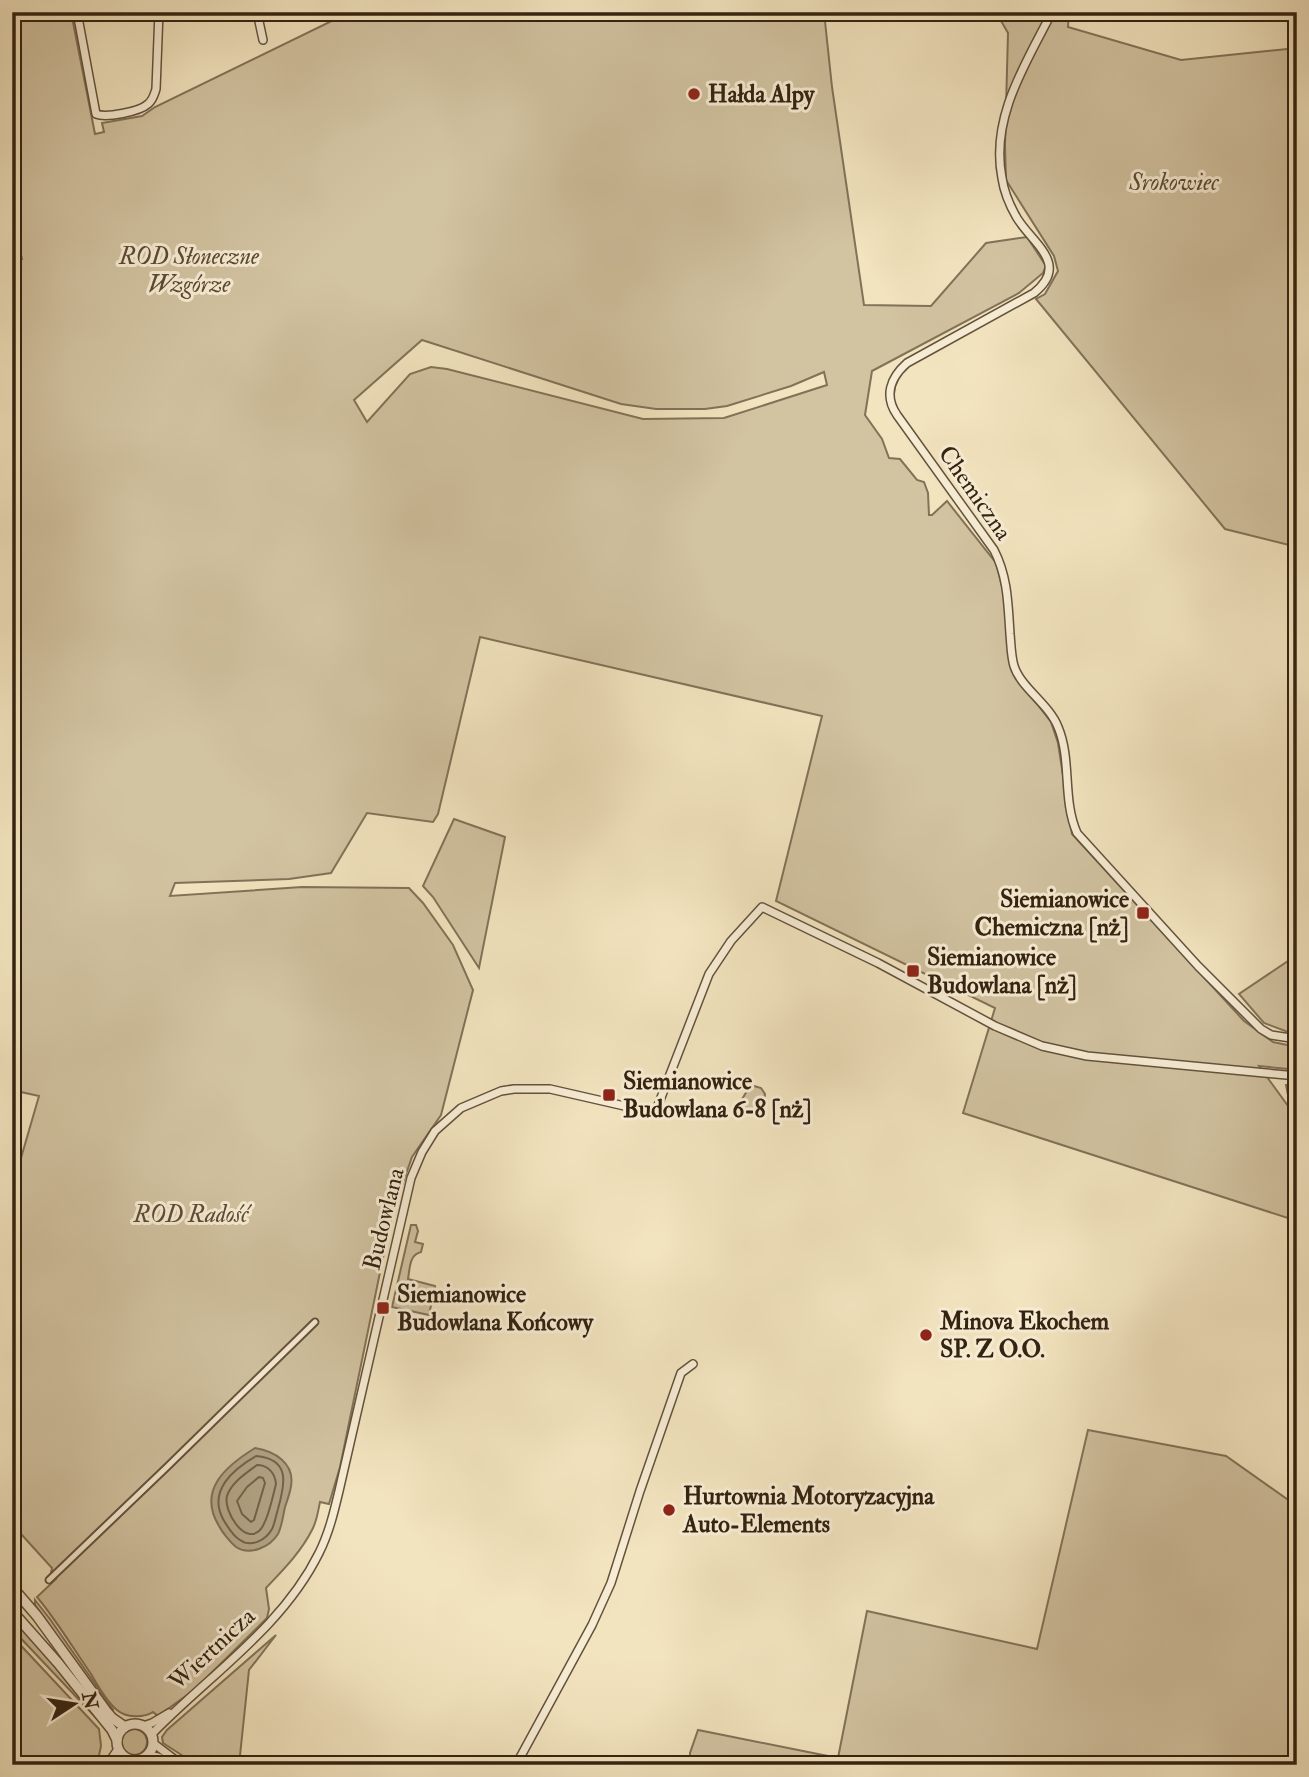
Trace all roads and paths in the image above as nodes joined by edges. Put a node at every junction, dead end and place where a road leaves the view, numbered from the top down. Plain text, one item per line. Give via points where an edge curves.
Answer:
1 (77, 12) edge
2 (159, 12) edge
3 (257, 12) edge
4 (1052, 12) edge
5 (263, 40) dead end
6 (1297, 1039) edge
7 (1297, 1076) edge
8 (315, 1322) dead end
9 (693, 1364) dead end
10 (49, 1580) dead end
11 (12, 1587) edge
12 (26, 1603) junction
13 (13, 1612) edge
14 (275, 1616) joint
15 (175, 1710) junction
16 (143, 1726) junction
17 (124, 1727) junction
18 (152, 1739) junction
19 (117, 1744) junction
20 (136, 1760) edge
21 (107, 1765) edge
22 (116, 1765) edge
23 (180, 1765) edge
24 (516, 1765) edge

1 - 2 street via 96,114 102,116 136,110 154,97
3 - 5 street
4 - 6 street, Chemiczna via 1014,88 999,145 1009,202 1047,257 1047,279 1034,293 907,363 893,379 891,403 1001,564 1014,667 1059,729 1077,833 1261,1028 1271,1035
7 - 14 street, Budowlana via 1087,1056 1042,1046 762,907 709,974 655,1113 550,1089 514,1088 461,1108 435,1131 411,1178 328,1533 309,1571
8 - 10 street
9 - 24 street via 681,1373 611,1583
11 - 12 street
12 - 13 street
12 - 17 street via 106,1711
13 - 19 street via 114,1732
14 - 15 street, Wiertnicza
15 - 16 street, Wiertnicza
15 - 18 street, Wiertnicza
16 - 17 street
16 - 18 street
17 - 19 street
18 - 20 street
18 - 23 street
19 - 20 street
19 - 21 street
20 - 22 street
20 - 23 street via 158,1756

